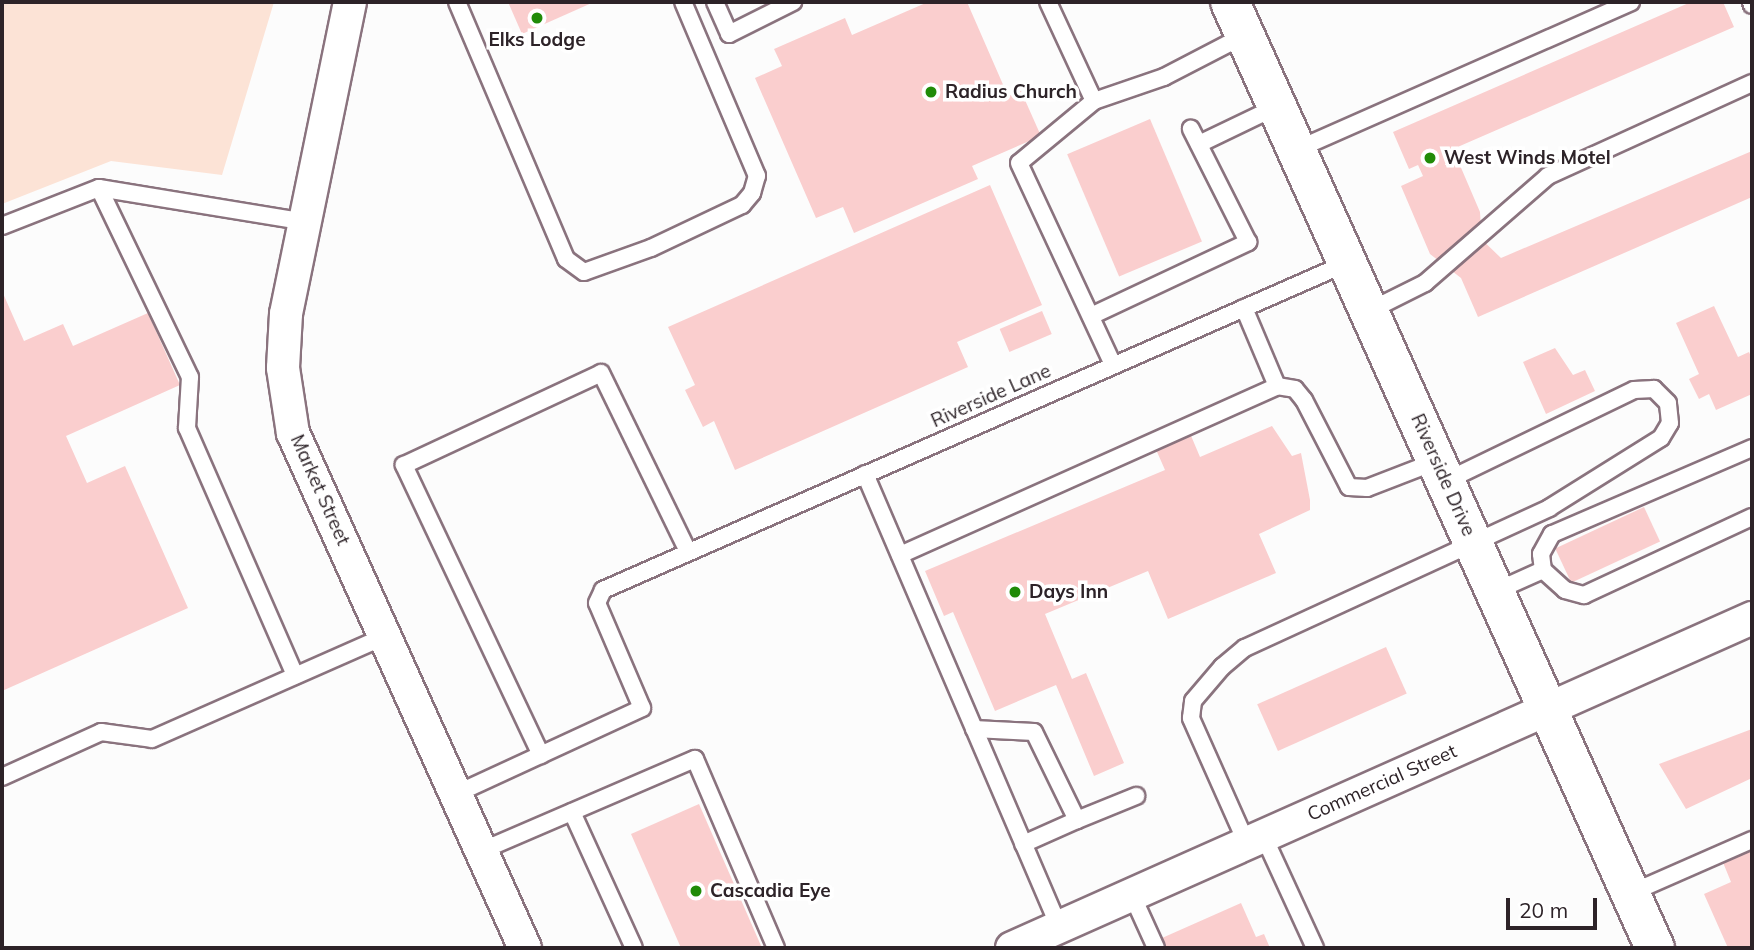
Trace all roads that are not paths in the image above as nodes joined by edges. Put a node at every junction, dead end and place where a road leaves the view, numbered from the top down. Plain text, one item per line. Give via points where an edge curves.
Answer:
1 (350, 2) edge
2 (457, 2) edge
3 (683, 2) edge
4 (715, 2) edge
5 (793, 2) edge
6 (1048, 2) edge
7 (1631, 2) edge
8 (1238, 18) edge
9 (1752, 83) edge
10 (1094, 101) junction
11 (1278, 106) junction
12 (1298, 149) junction
13 (99, 188) junction
14 (307, 222) junction
15 (2, 226) edge
16 (1347, 263) junction
17 (1244, 308) junction
18 (1369, 311) junction
19 (1091, 316) junction
20 (1112, 366) junction
21 (1277, 386) junction
22 (1752, 448) edge
23 (1441, 471) junction
24 (865, 474) junction
25 (1752, 517) edge
26 (1475, 544) junction
27 (688, 551) junction
28 (900, 555) junction
29 (1543, 570) junction
30 (1496, 591) junction
31 (1752, 618) edge
32 (385, 636) junction
33 (295, 675) junction
34 (1549, 709) junction
35 (974, 729) junction
36 (541, 755) junction
37 (2, 777) edge
38 (456, 794) junction
39 (1136, 796) dead end
40 (572, 812) junction
41 (1077, 820) junction
42 (1256, 840) junction
43 (1752, 840) edge
44 (1023, 844) junction
45 (481, 851) junction
46 (1631, 893) junction
47 (1132, 895) junction
48 (1059, 927) junction
49 (525, 948) edge
50 (634, 948) edge
51 (776, 948) edge
52 (1012, 948) edge
53 (1156, 948) edge
54 (1314, 948) edge
55 (1656, 948) edge

1 - 14 street, Market Street
2 - 3 lane via 566,259 584,272 651,248 742,205 752,193 757,176
4 - 5 lane via 729,34
6 - 10 lane
7 - 12 lane
8 - 10 lane via 1164,77
8 - 11 main road, Riverside Drive
9 - 18 lane via 1548,176 1425,283
10 - 19 lane via 1019,163
11 - 12 main road, Riverside Drive
11 - 19 lane via 1195,136 1248,242
12 - 16 main road, Riverside Drive
13 - 14 lane
13 - 15 lane
13 - 33 lane via 190,377 187,428
14 - 32 street, Market Street via 286,314 283,368 293,433
16 - 17 lane, Riverside Lane
16 - 18 main road, Riverside Drive
17 - 20 lane, Riverside Lane
17 - 21 lane
18 - 23 main road, Riverside Drive
19 - 20 lane
20 - 24 lane, Riverside Lane
21 - 23 lane via 1295,389 1304,400 1349,487 1367,488
21 - 28 lane
22 - 29 lane via 1552,534 1541,554
23 - 26 main road, Riverside Drive
23 - 26 lane via 1634,390 1654,389 1668,403 1670,423 1661,438 1549,508
24 - 27 lane, Riverside Lane
24 - 28 lane
25 - 29 lane via 1584,595 1564,590
26 - 30 main road, Riverside Drive
26 - 42 lane via 1245,648 1193,701 1193,724
27 - 36 lane, Riverside Lane via 596,595 642,708
27 - 36 lane via 601,373 404,466
28 - 35 lane
29 - 30 lane
30 - 34 main road, Riverside Drive
31 - 34 street, Commercial Street
32 - 33 lane
32 - 38 street, Market Street
33 - 37 lane via 152,739 101,732
34 - 42 street, Commercial Street
34 - 46 main road, Riverside Drive
35 - 41 lane via 1034,732
35 - 44 lane
36 - 38 lane
38 - 45 street, Market Street
39 - 41 lane
40 - 45 lane
40 - 50 lane
40 - 51 lane via 695,759
41 - 44 lane
42 - 47 street, Commercial Street
42 - 54 lane
43 - 46 lane
44 - 48 lane
45 - 49 street, Market Street
46 - 55 main road, Riverside Drive
47 - 48 street, Commercial Street
47 - 53 lane
48 - 52 street, Commercial Street

